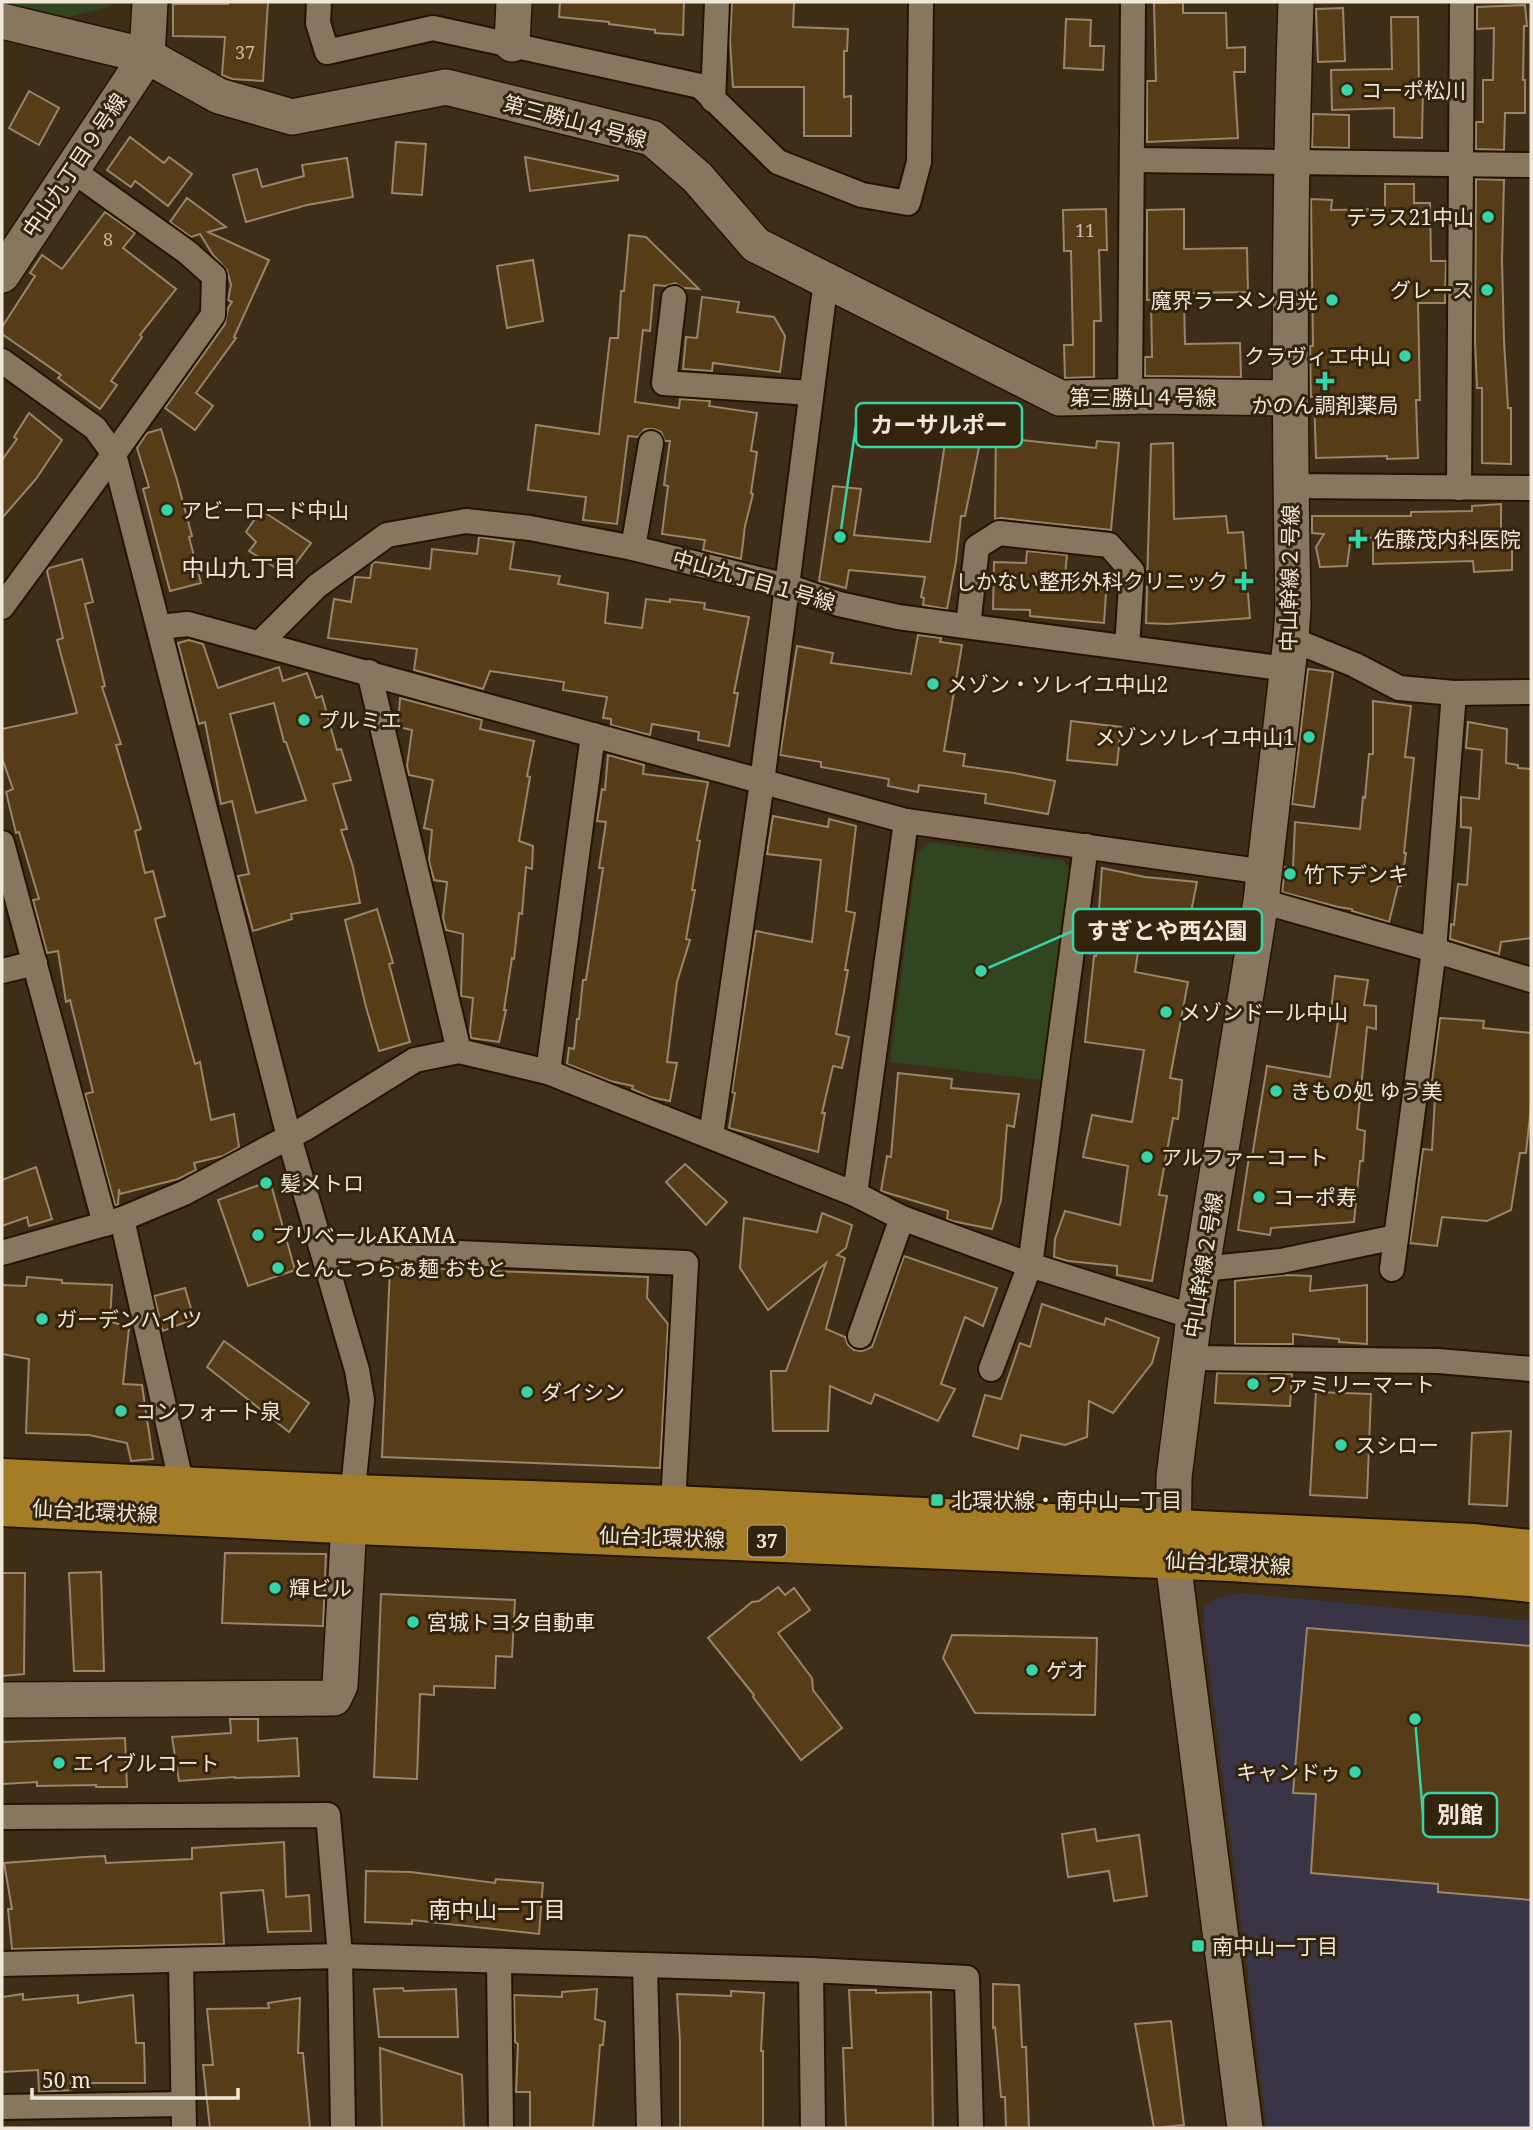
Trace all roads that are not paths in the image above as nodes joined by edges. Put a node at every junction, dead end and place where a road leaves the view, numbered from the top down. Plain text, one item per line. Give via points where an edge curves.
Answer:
1 (150, 2) edge
2 (318, 2) edge
3 (514, 2) edge
4 (717, 2) edge
5 (921, 2) edge
6 (1133, 2) edge
7 (1296, 2) edge
8 (1462, 2) edge
9 (2, 21) edge
10 (512, 44) junction
11 (147, 56) junction
12 (713, 100) junction
13 (1132, 160) junction
14 (1291, 161) junction
15 (1462, 164) junction
16 (1531, 165) edge
17 (72, 170) junction
18 (2, 275) edge
19 (826, 280) junction
20 (674, 298) dead end
21 (2, 361) edge
22 (811, 393) junction
23 (1130, 397) junction
24 (1289, 398) junction
25 (651, 443) dead end
26 (114, 454) junction
27 (1290, 486) junction
28 (1459, 488) junction
29 (1531, 488) edge
30 (634, 548) junction
31 (787, 586) junction
32 (2, 607) edge
33 (159, 626) junction
34 (968, 626) junction
35 (260, 643) junction
36 (1127, 647) junction
37 (1289, 654) junction
38 (369, 672) junction
39 (1531, 692) edge
40 (1454, 693) junction
41 (593, 735) junction
42 (762, 782) junction
43 (906, 821) junction
44 (2, 843) edge
45 (1086, 846) junction
46 (1263, 887) junction
47 (1434, 950) junction
48 (35, 963) junction
49 (2, 971) edge
50 (1531, 980) edge
51 (459, 1051) junction
52 (548, 1072) junction
53 (289, 1136) junction
54 (712, 1136) junction
55 (855, 1194) junction
56 (902, 1218) junction
57 (113, 1221) junction
58 (1396, 1237) junction
59 (321, 1247) junction
60 (2, 1254) edge
61 (1030, 1265) junction
62 (1202, 1269) junction
63 (1392, 1269) dead end
64 (1194, 1317) junction
65 (860, 1336) dead end
66 (1189, 1358) junction
67 (991, 1369) dead end
68 (1531, 1369) edge
69 (2, 1478) edge
70 (182, 1486) junction
71 (673, 1505) junction
72 (2, 1507) edge
73 (351, 1508) junction
74 (1173, 1545) junction
75 (1531, 1549) edge
76 (1531, 1583) edge
77 (2, 1700) edge
78 (2, 1817) edge
79 (340, 1956) junction
80 (181, 1961) junction
81 (499, 1961) junction
82 (2, 1964) edge
83 (645, 1965) junction
84 (811, 1970) junction
85 (15, 2114) edge
86 (183, 2116) edge
87 (343, 2128) edge
88 (501, 2128) edge
89 (649, 2128) edge
90 (813, 2128) edge
91 (971, 2128) edge
92 (1245, 2128) edge

1 - 11 street
2 - 10 street via 318,23 327,52 433,28
3 - 10 street
4 - 12 street
5 - 12 street via 919,162 908,203 862,195 778,162
6 - 13 street
7 - 14 street, 中山幹線２号線
8 - 15 street
9 - 11 street, 第三勝山４号線
10 - 12 street via 700,86
11 - 17 street, 中山九丁目９号線
11 - 19 street, 第三勝山４号線 via 219,96 292,117 446,87 652,138 696,177 756,245
13 - 14 street
13 - 23 street
14 - 15 street
14 - 24 street, 中山幹線２号線
15 - 16 street
15 - 28 street
17 - 18 street, 中山九丁目９号線
17 - 26 street via 214,276 213,315
19 - 22 street
19 - 23 street, 第三勝山４号線 via 1060,398
20 - 22 street via 664,383
21 - 26 street via 95,428
22 - 31 street
23 - 24 street, 第三勝山４号線
24 - 27 street, 中山幹線２号線
25 - 30 street
26 - 32 street
26 - 33 street
27 - 28 street
27 - 37 street, 中山幹線２号線 via 1293,607
28 - 29 street
30 - 31 street, 中山九丁目１号線
30 - 35 street, 中山九丁目１号線 via 466,521 387,535 317,586
31 - 34 street, 中山九丁目１号線 via 839,604
31 - 42 street
33 - 35 street via 188,624
33 - 53 street
34 - 36 street, 中山九丁目１号線
34 - 36 street via 977,547 999,533 1109,545 1132,571
35 - 38 street
36 - 37 street, 中山九丁目１号線
37 - 40 street, 中山九丁目１号線 via 1355,666 1399,688
37 - 46 street, 中山幹線２号線
38 - 41 street
38 - 51 street
39 - 40 street, 中山九丁目１号線
40 - 47 street
41 - 42 street
41 - 52 street
42 - 43 street
42 - 54 street
43 - 45 street
43 - 55 street
44 - 48 street
45 - 46 street
45 - 61 street
46 - 47 street
46 - 62 street, 中山幹線２号線
47 - 50 street
47 - 58 street
48 - 49 street
48 - 57 street
51 - 52 street
51 - 53 street via 415,1060
52 - 54 street
53 - 57 street via 184,1193
53 - 59 street
54 - 55 street
55 - 56 street
56 - 61 street
56 - 65 street
57 - 60 street
57 - 70 street
58 - 62 street via 1281,1261
58 - 63 street
59 - 71 street via 685,1263
59 - 73 street via 362,1400
61 - 64 street
61 - 67 street
62 - 64 street, 中山幹線２号線
64 - 66 street, 中山幹線２号線
66 - 68 street via 1438,1361
66 - 74 street, 中山幹線２号線 via 1174,1477
69 - 70 main road, 仙台北環状線 / 37
70 - 73 main road, 仙台北環状線 / 37
71 - 73 main road, 仙台北環状線 / 37
71 - 74 main road, 仙台北環状線 / 37
72 - 73 main road, 仙台北環状線 / 37
73 - 74 main road, 仙台北環状線 / 37 via 379,1526 857,1545
73 - 77 street via 340,1685 334,1698
74 - 75 main road, 仙台北環状線 / 37 via 1472,1543
74 - 76 main road, 仙台北環状線 / 37 via 1230,1562
74 - 92 street, 中山幹線２号線
78 - 79 street via 328,1815
79 - 80 street
79 - 81 street
79 - 87 street
80 - 82 street
80 - 86 street
81 - 83 street
81 - 88 street
83 - 84 street
83 - 89 street
84 - 90 street
84 - 91 street via 967,1978
85 - 86 street

